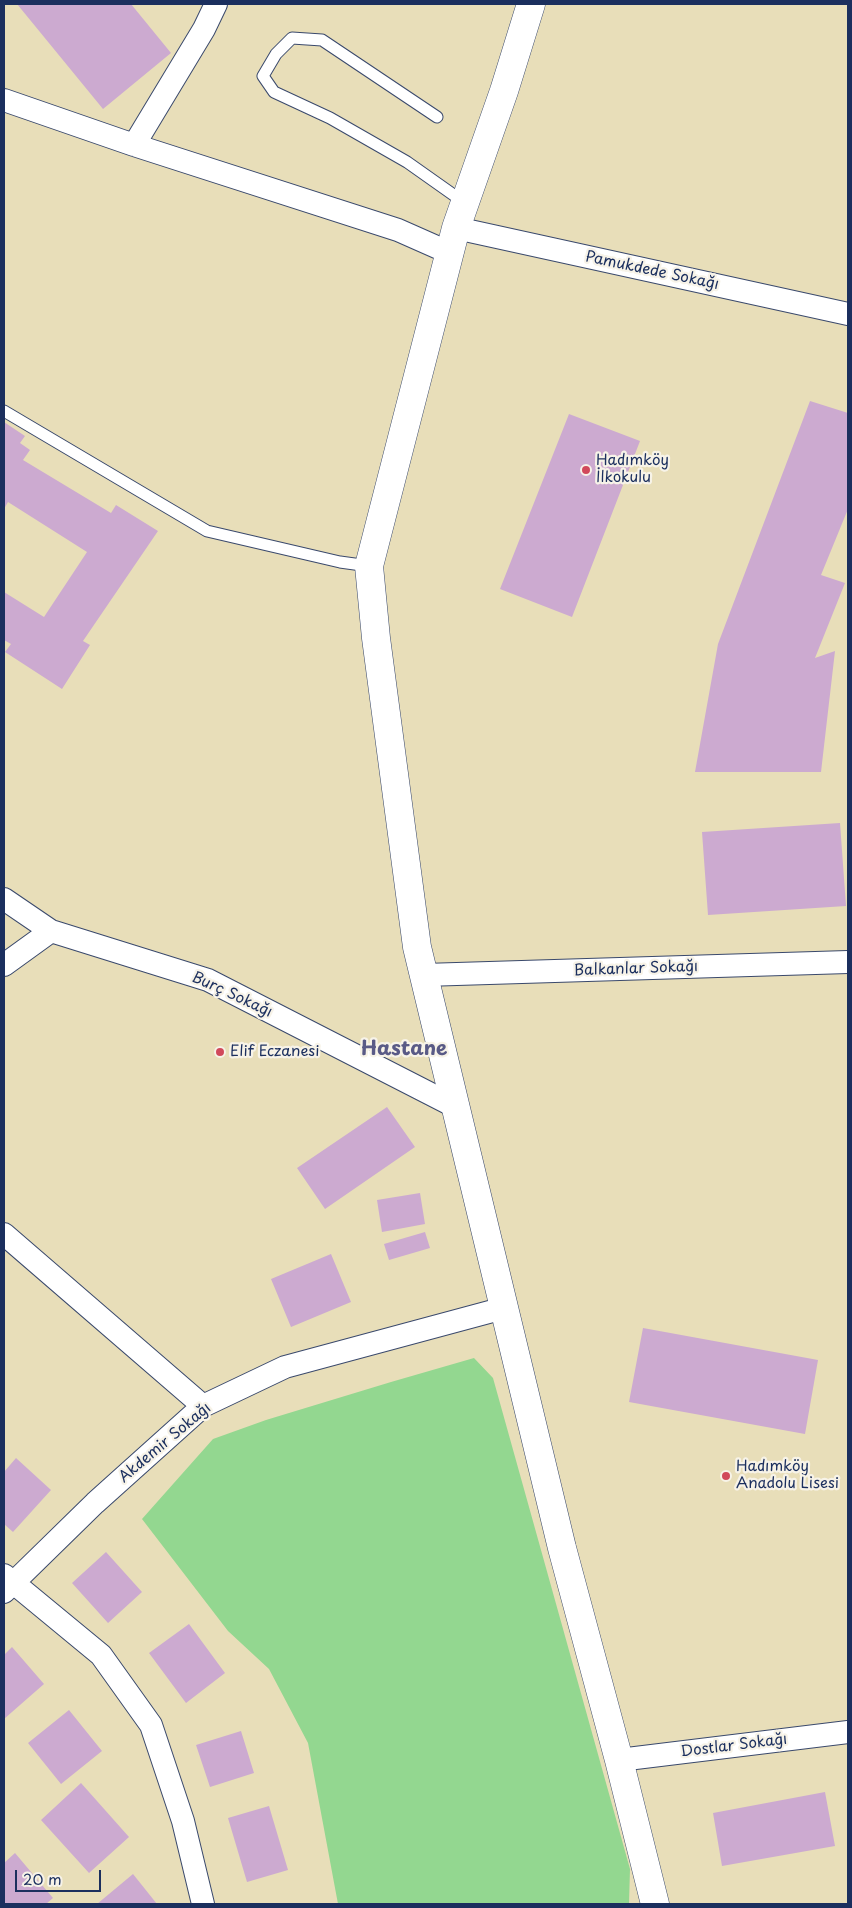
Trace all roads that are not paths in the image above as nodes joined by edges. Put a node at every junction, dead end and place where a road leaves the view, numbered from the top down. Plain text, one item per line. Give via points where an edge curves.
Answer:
1 (216, 4) edge
2 (531, 4) edge
3 (4, 100) edge
4 (437, 116) dead end
5 (134, 145) junction
6 (465, 202) junction
7 (453, 240) junction
8 (848, 314) edge
9 (4, 411) edge
10 (369, 566) junction
11 (4, 899) edge
12 (51, 931) junction
13 (848, 962) edge
14 (4, 965) edge
15 (424, 976) junction
16 (456, 1107) junction
17 (4, 1234) edge
18 (504, 1308) junction
19 (203, 1406) junction
20 (7, 1583) edge
21 (848, 1732) edge
22 (619, 1760) junction
23 (203, 1904) edge
24 (655, 1904) edge

1 - 5 street
2 - 6 street
3 - 5 street, Pamukdede Sokağı
4 - 6 lane via 322,40 292,38 276,54 263,76 274,92 330,118 408,162
5 - 7 street, Pamukdede Sokağı via 398,230
6 - 7 street
7 - 8 street, Pamukdede Sokağı
7 - 10 street
9 - 10 lane via 207,531
10 - 15 street via 417,947
11 - 12 street, Burç Sokağı
12 - 14 street
12 - 16 street, Burç Sokağı via 208,980
13 - 15 street, Balkanlar Sokağı
15 - 16 street
16 - 18 street
17 - 19 street
18 - 19 street, Akdemir Sokağı via 285,1367
18 - 22 street via 562,1548
19 - 20 street, Akdemir Sokağı
20 - 23 street via 101,1655 151,1725 183,1821
21 - 22 street, Dostlar Sokağı
22 - 24 street

